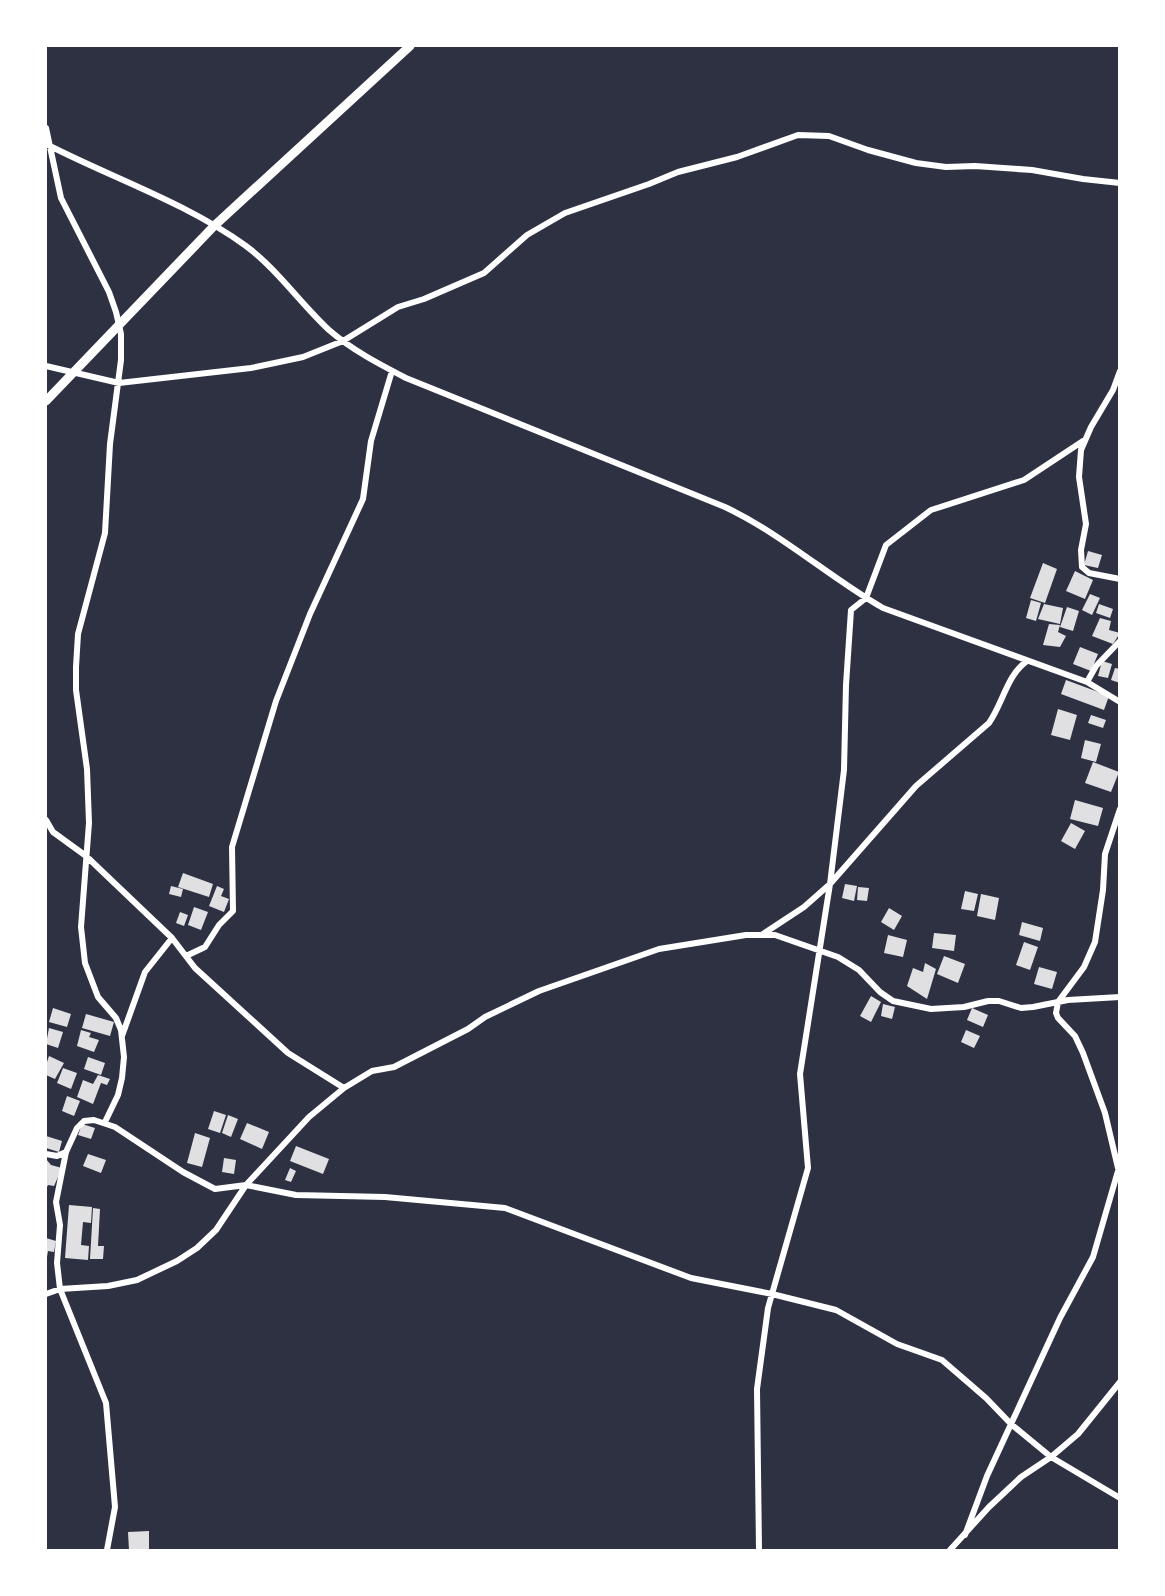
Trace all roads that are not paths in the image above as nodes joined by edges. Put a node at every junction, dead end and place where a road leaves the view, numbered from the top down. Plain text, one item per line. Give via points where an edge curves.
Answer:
1 (410, 46) edge
2 (46, 128) edge
3 (47, 145) edge
4 (1119, 183) edge
5 (215, 226) junction
6 (119, 326) junction
7 (343, 341) junction
8 (46, 366) edge
9 (393, 371) junction
10 (1119, 371) edge
11 (73, 374) junction
12 (119, 383) junction
13 (46, 401) edge
14 (1083, 441) junction
15 (1119, 579) edge
16 (866, 598) junction
17 (1119, 640) edge
18 (1027, 662) junction
19 (1087, 682) junction
20 (1119, 702) edge
21 (1119, 809) edge
22 (46, 820) edge
23 (86, 856) junction
24 (830, 884) junction
25 (763, 934) junction
26 (172, 938) junction
27 (818, 949) junction
28 (186, 956) junction
29 (1119, 997) edge
30 (1058, 1002) junction
31 (122, 1038) junction
32 (344, 1088) junction
33 (106, 1122) junction
34 (66, 1152) junction
35 (46, 1154) edge
36 (1119, 1168) edge
37 (1119, 1184) edge
38 (246, 1185) junction
39 (60, 1290) junction
40 (46, 1294) edge
41 (772, 1294) junction
42 (1119, 1382) edge
43 (1011, 1424) junction
44 (1051, 1457) junction
45 (1119, 1498) edge
46 (965, 1535) junction
47 (954, 1548) edge
48 (107, 1550) edge
49 (759, 1550) edge

1 - 5 main road
2 - 3 street
3 - 5 street
3 - 6 street via 66,213 109,292
4 - 7 street via 1032,170 916,163 829,136 798,135 565,213 527,235 484,273 398,307
5 - 6 main road
5 - 7 street via 259,257
6 - 11 main road
6 - 12 street
7 - 9 street
7 - 12 street via 303,357 251,368
8 - 11 street
9 - 16 street via 746,517
9 - 28 street via 371,441 363,499 276,701 232,847 233,911 205,947
10 - 14 street
11 - 12 street
11 - 13 main road
12 - 23 street via 105,533 78,634 76,690 89,823
14 - 15 street via 1079,477 1086,524 1080,562 1089,573
14 - 16 street via 1024,480 931,510 886,545
16 - 18 street
16 - 24 street via 851,610 844,770
17 - 19 street
18 - 19 street
18 - 24 street via 1015,673 989,723 916,786
19 - 20 street
21 - 30 street via 1105,854 1095,942 1084,967
22 - 23 street via 53,832
23 - 26 street
23 - 31 street via 81,927 85,963
24 - 25 street via 804,908
24 - 27 street
25 - 27 street
25 - 32 street via 668,946 624,960 540,991 394,1067 372,1070
26 - 28 street
26 - 31 street via 145,972
27 - 30 street via 859,970 893,1000 931,1010 988,1001 1021,1008
27 - 41 street via 800,1074 808,1168
28 - 32 street via 288,1053
29 - 30 street
30 - 36 street via 1058,1018 1083,1053
31 - 33 street via 122,1078
32 - 38 street via 309,1117
33 - 34 street via 84,1121
33 - 38 street via 206,1185 215,1189
34 - 35 street
34 - 39 street via 57,1202
36 - 37 street
36 - 43 street via 1093,1257
38 - 39 street via 216,1230 177,1261 137,1280
38 - 41 street via 296,1195 505,1208 691,1278
39 - 40 street
39 - 48 street via 106,1403 115,1507
41 - 43 street via 836,1310 897,1344 942,1360
41 - 49 street via 757,1389
42 - 44 street via 1078,1434
43 - 44 street
43 - 46 street
44 - 45 street
44 - 46 street via 1021,1477
46 - 47 street

